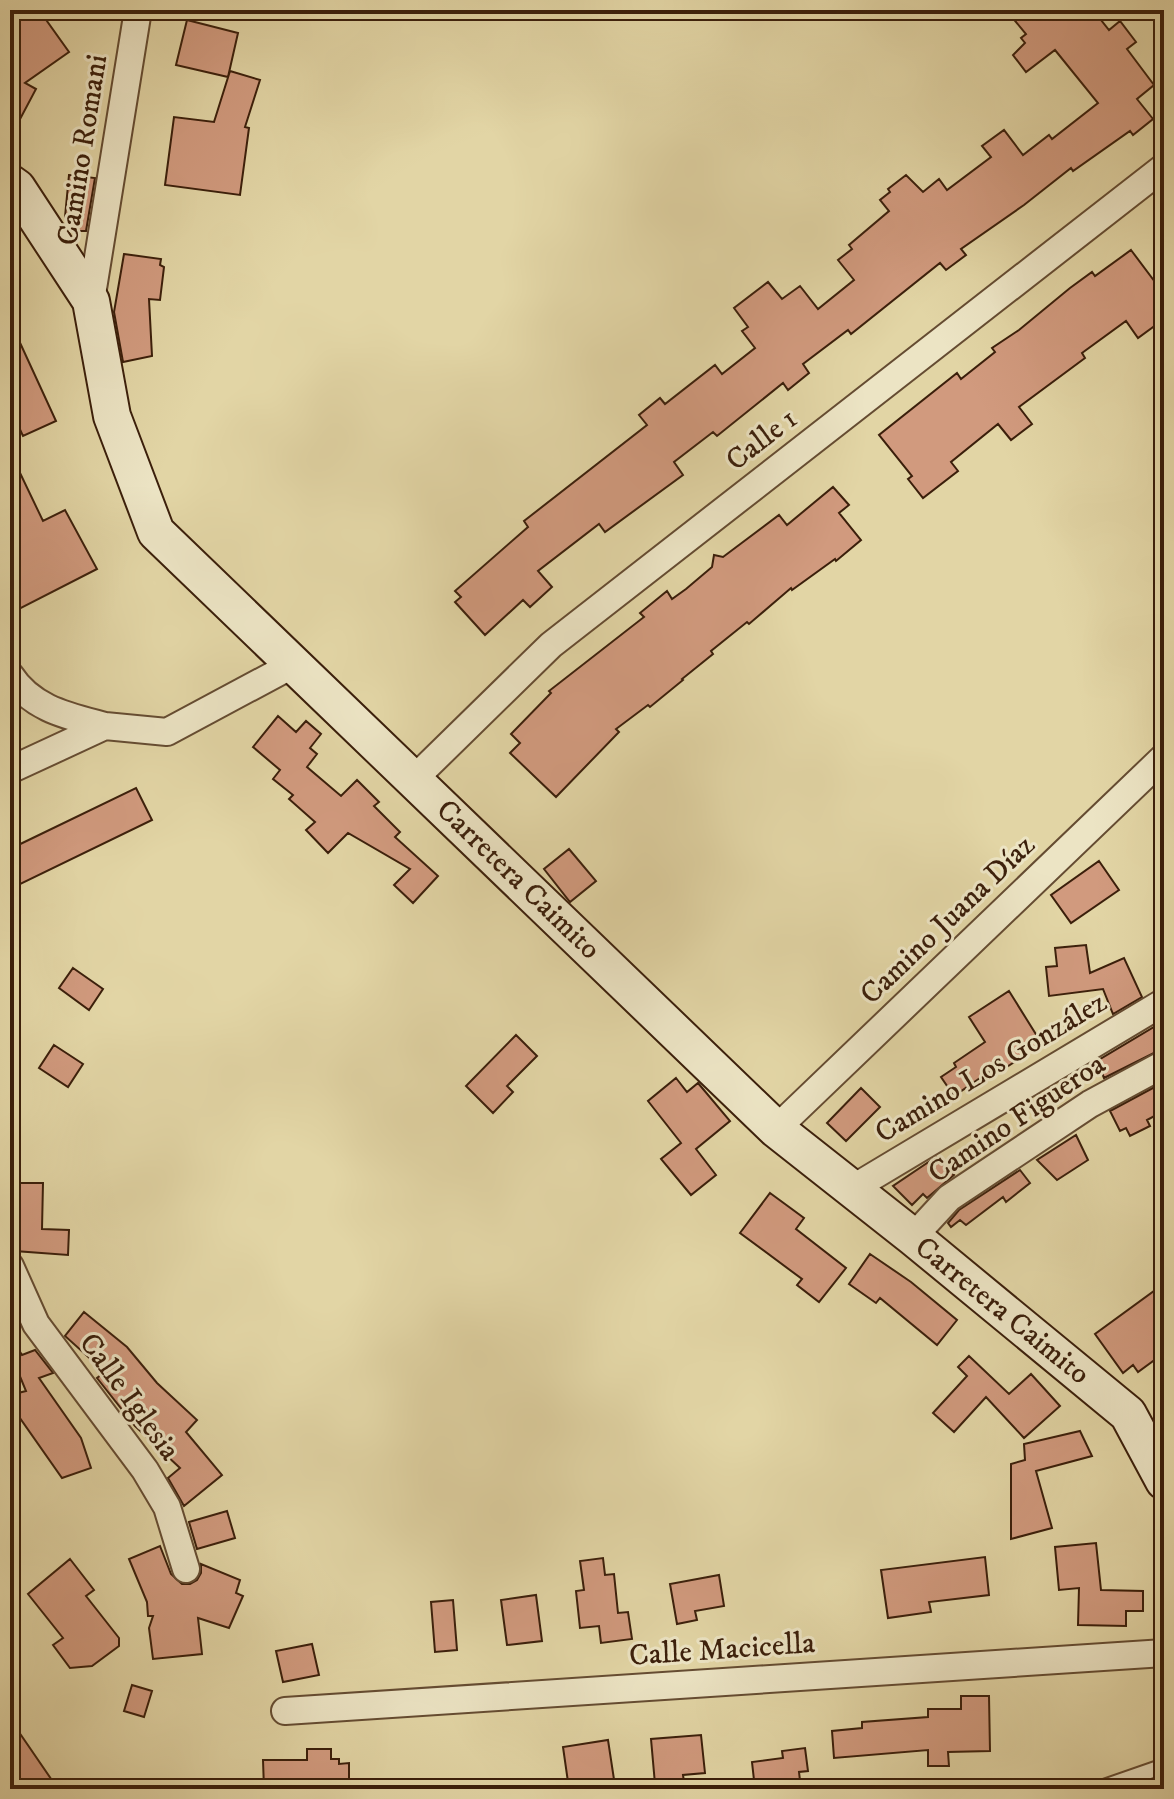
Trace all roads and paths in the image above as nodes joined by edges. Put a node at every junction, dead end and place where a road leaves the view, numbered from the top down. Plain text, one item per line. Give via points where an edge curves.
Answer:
1 (138, 10) edge
2 (1164, 167) edge
3 (10, 183) edge
4 (91, 301) junction
5 (294, 664) junction
6 (10, 675) edge
7 (105, 726) junction
8 (1164, 757) edge
9 (10, 770) edge
10 (414, 779) junction
11 (1164, 1002) edge
12 (1164, 1064) edge
13 (776, 1129) junction
14 (850, 1190) junction
15 (913, 1237) junction
16 (10, 1266) edge
17 (1164, 1481) edge
18 (186, 1569) dead end
19 (1164, 1653) edge
20 (285, 1711) dead end
21 (1164, 1766) edge
22 (1098, 1789) edge

1 - 4 street, Camino Romani
2 - 10 street, Calle 1 via 551,645
3 - 4 street, Carretera Caimito
4 - 5 street, Carretera Caimito via 112,416 156,532
5 - 7 street via 167,732
5 - 10 street, Carretera Caimito
6 - 7 street via 20,691 56,713
7 - 9 street
8 - 13 street, Camino Juana Díaz
10 - 13 street, Carretera Caimito
11 - 14 street, Camino Los González
12 - 15 street, Camino Figueroa via 1090,1104 949,1198
13 - 14 street, Carretera Caimito
14 - 15 street, Carretera Caimito
15 - 17 street, Carretera Caimito via 1128,1414
16 - 18 street, Calle Iglesia via 36,1324 167,1507
19 - 20 street, Calle Macicella
21 - 22 lane

